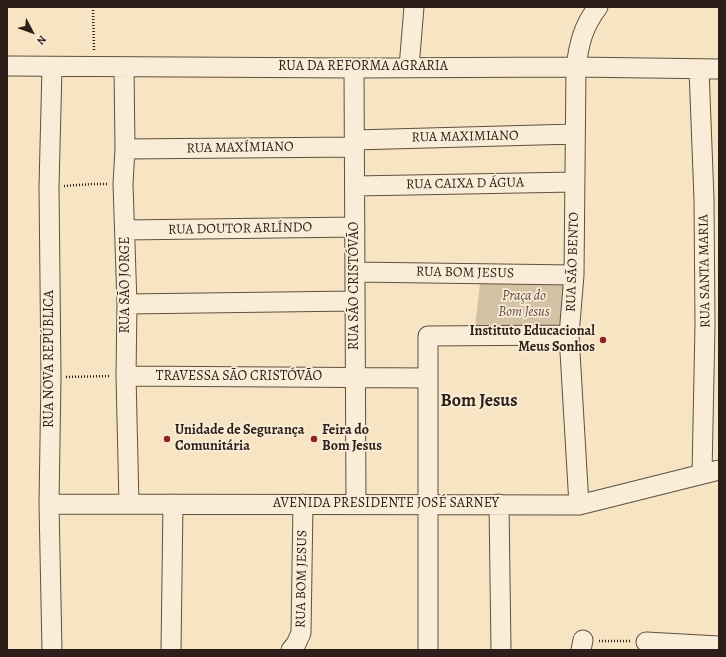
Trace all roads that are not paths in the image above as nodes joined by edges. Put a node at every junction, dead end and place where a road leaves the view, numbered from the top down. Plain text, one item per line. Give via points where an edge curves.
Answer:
1 (414, 7) edge
2 (598, 7) edge
3 (7, 66) edge
4 (124, 66) junction
5 (52, 67) junction
6 (409, 67) junction
7 (576, 67) junction
8 (354, 68) junction
9 (699, 68) junction
10 (719, 69) edge
11 (575, 134) junction
12 (354, 144) junction
13 (125, 149) junction
14 (575, 182) junction
15 (355, 186) junction
16 (711, 199) edge
17 (355, 227) junction
18 (126, 230) junction
19 (355, 272) junction
20 (574, 275) junction
21 (355, 301) junction
22 (127, 304) junction
23 (712, 325) edge
24 (569, 335) junction
25 (126, 376) junction
26 (356, 378) junction
27 (428, 378) junction
28 (710, 472) edge
29 (49, 504) junction
30 (129, 504) junction
31 (173, 504) junction
32 (303, 504) junction
33 (356, 504) junction
34 (499, 504) junction
35 (579, 504) junction
36 (428, 505) junction
37 (646, 642) road end
38 (717, 647) edge
39 (52, 650) edge
40 (171, 650) edge
41 (291, 650) edge
42 (428, 650) edge
43 (501, 650) edge

1 - 6 street
2 - 7 street, RUA SÃO BENTO via 580,39
3 - 5 street, RUA DA REFORMA AGRARIA
4 - 5 street, RUA DA REFORMA AGRARIA
4 - 8 street, RUA DA REFORMA AGRARIA
4 - 13 street, RUA SÃO JORGE
5 - 29 street, RUA NOVA REPÚBLICA via 49,187
6 - 7 street, RUA DA REFORMA AGRARIA
6 - 8 street, RUA DA REFORMA AGRARIA
7 - 9 street, RUA DA REFORMA AGRARIA
7 - 11 street, RUA SÃO BENTO
8 - 12 street, RUA SÃO CRISTÓVÃO
9 - 10 street, RUA DA REFORMA AGRARIA
9 - 16 street, RUA SANTA MARIA
11 - 12 street, RUA MAXIMIANO
11 - 14 street, RUA SÃO BENTO
12 - 13 street, RUA MAXÍMIANO
12 - 15 street, RUA SÃO CRISTÓVÃO
13 - 18 street, RUA SÃO JORGE via 123,184
14 - 15 street, RUA CAIXA D ÁGUA
14 - 20 street, RUA SÃO BENTO
15 - 17 street, RUA SÃO CRISTÓVÃO
16 - 23 street, RUA SANTA MARIA
17 - 18 street, RUA DOUTOR ARLÍNDO
17 - 19 street, RUA SÃO CRISTÓVÃO
18 - 22 street, RUA SÃO JORGE
19 - 20 street, RUA BOM JESUS
19 - 21 street, RUA SÃO CRISTÓVÃO
20 - 24 street, RUA SÃO BENTO
21 - 22 street
21 - 26 street, RUA SÃO CRISTÓVÃO
22 - 25 street, RUA SÃO JORGE
23 - 28 street, RUA SANTA MARIA
24 - 27 street via 428,336
24 - 35 street, RUA SÃO BENTO
25 - 26 street, TRAVESSA SÃO CRISTÓVÃO
25 - 30 street, RUA SÃO JORGE
26 - 27 street, TRAVESSA SÃO CRISTÓVÃO
26 - 33 street, RUA SÃO CRISTÓVÃO
27 - 36 street
28 - 35 street, AVENIDA PRESIDENTE JOSÉ SARNEY
29 - 30 street, AVENIDA PRESIDENTE JOSÉ SARNEY
29 - 39 street, RUA NOVA REPÚBLICA
30 - 31 street, AVENIDA PRESIDENTE JOSÉ SARNEY
31 - 32 street, AVENIDA PRESIDENTE JOSÉ SARNEY
31 - 40 street
32 - 33 street, AVENIDA PRESIDENTE JOSÉ SARNEY
32 - 41 street, RUA BOM JESUS via 301,633
33 - 36 street, AVENIDA PRESIDENTE JOSÉ SARNEY
34 - 35 street, AVENIDA PRESIDENTE JOSÉ SARNEY
34 - 36 street, AVENIDA PRESIDENTE JOSÉ SARNEY
34 - 43 street
36 - 42 street
37 - 38 street

